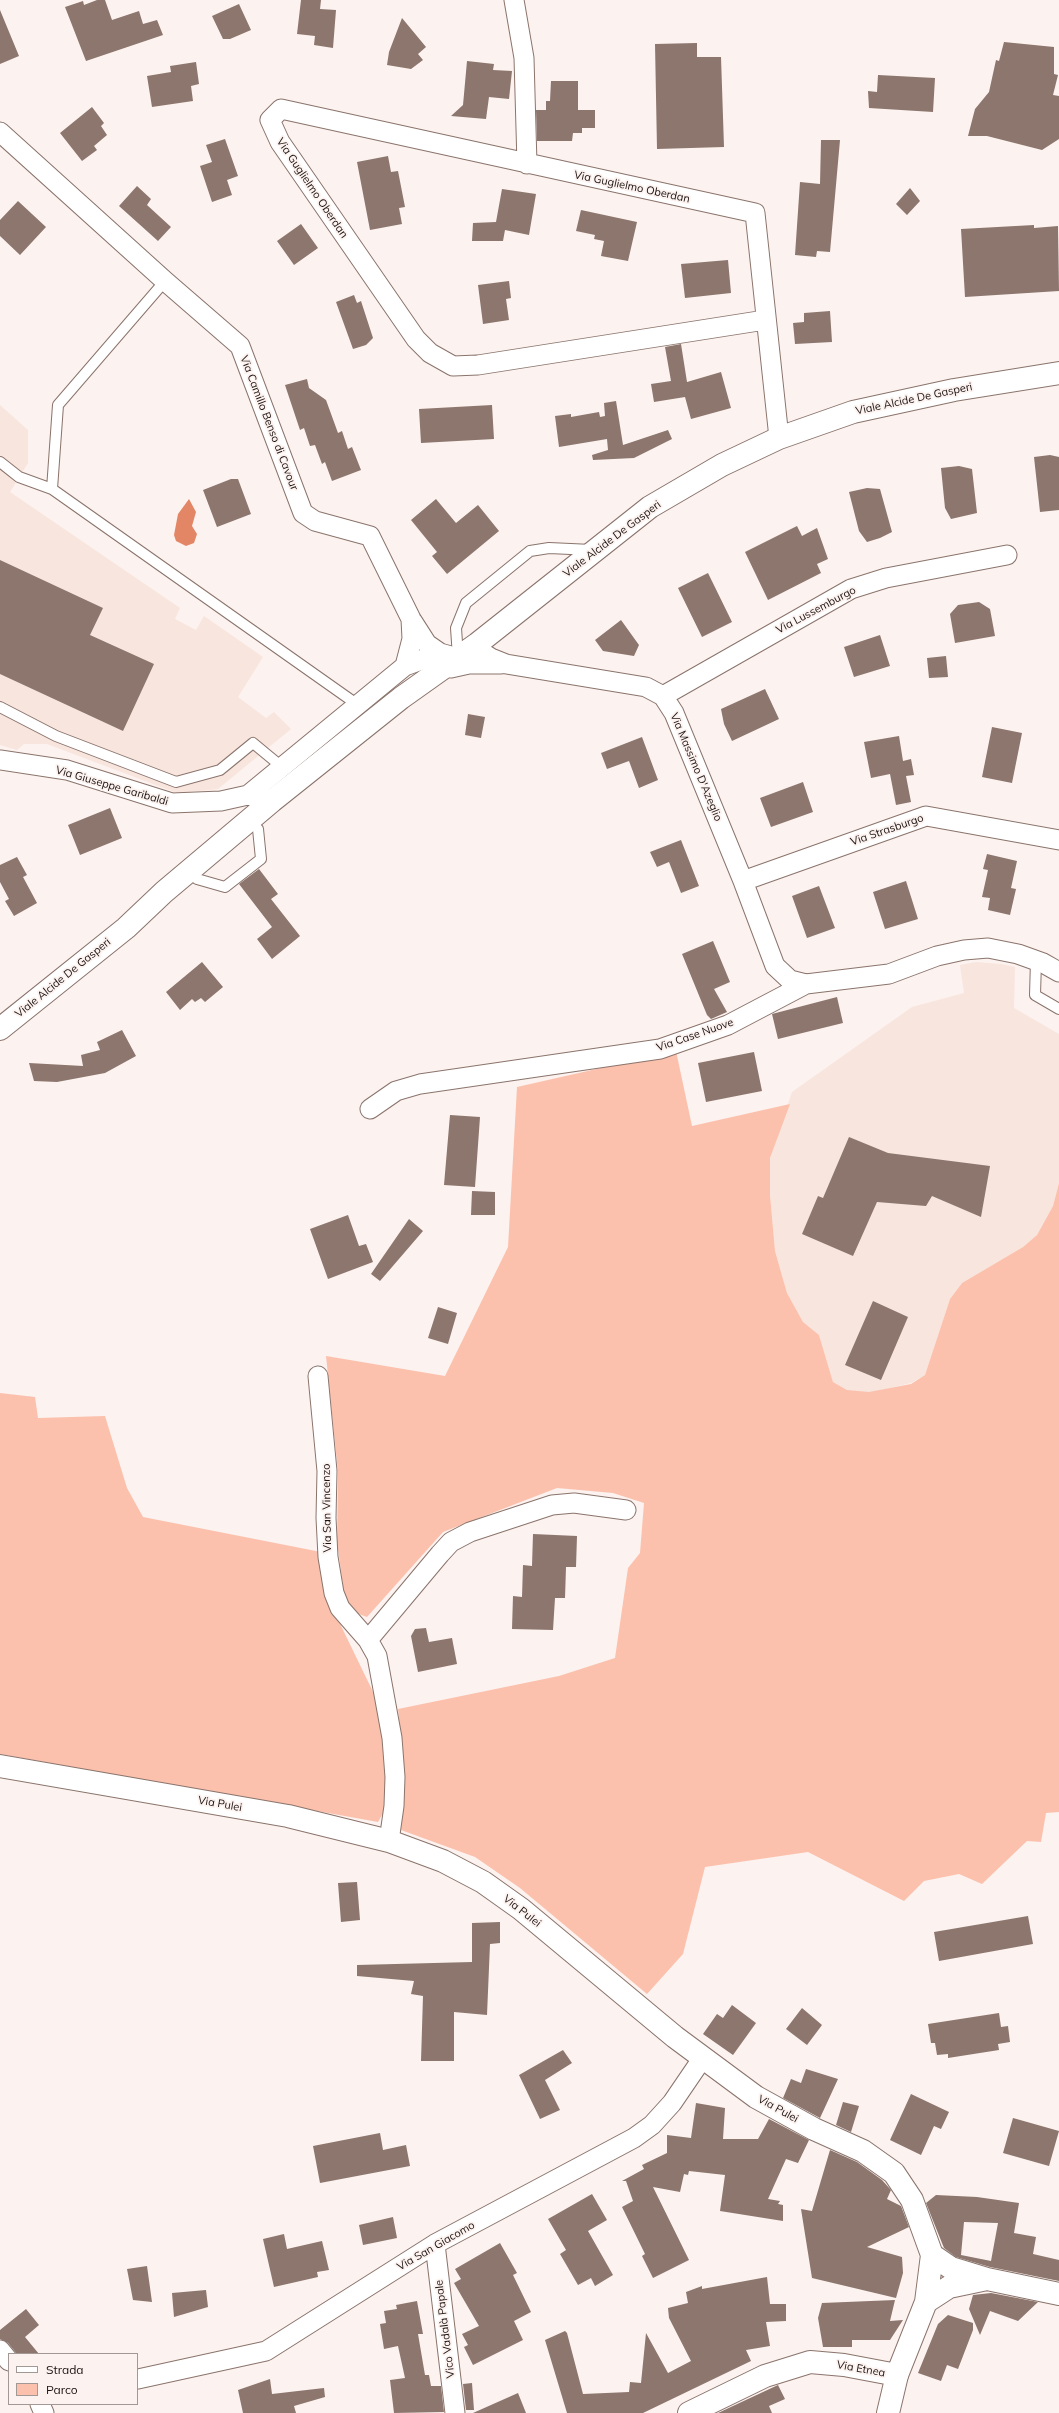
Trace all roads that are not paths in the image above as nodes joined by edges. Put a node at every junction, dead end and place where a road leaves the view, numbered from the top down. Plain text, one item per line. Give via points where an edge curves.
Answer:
1 (514, 0) edge
2 (0, 132) edge
3 (527, 164) junction
4 (165, 282) junction
5 (765, 320) junction
6 (1059, 373) edge
7 (779, 438) junction
8 (0, 462) edge
9 (52, 489) junction
10 (596, 550) junction
11 (1007, 555) dead end
12 (411, 619) junction
13 (477, 644) junction
14 (450, 659) junction
15 (506, 664) junction
16 (405, 666) junction
17 (663, 696) junction
18 (358, 705) junction
19 (0, 707) edge
20 (0, 760) edge
21 (282, 767) junction
22 (248, 795) junction
23 (272, 801) junction
24 (1059, 840) edge
25 (743, 881) junction
26 (126, 928) junction
27 (1036, 961) junction
28 (1059, 972) edge
29 (806, 984) junction
30 (1059, 1009) edge
31 (0, 1029) edge
32 (370, 1109) dead end
33 (318, 1376) dead end
34 (626, 1510) dead end
35 (368, 1640) junction
36 (0, 1766) edge
37 (388, 1841) junction
38 (702, 2059) junction
39 (435, 2244) junction
40 (932, 2255) junction
41 (987, 2280) junction
42 (1059, 2294) edge
43 (926, 2302) junction
44 (0, 2350) edge
45 (8, 2361) edge
46 (897, 2375) junction
47 (138, 2379) dead end
48 (455, 2413) edge
49 (689, 2413) edge
50 (888, 2413) edge

1 - 3 street via 524,58
2 - 4 street, Via Camillo Benso di Cavour
3 - 5 street, Via Guglielmo Oberdan via 755,213
3 - 5 street, Via Guglielmo Oberdan via 281,108 270,120 280,142 416,339 430,353 453,366 478,365
4 - 9 lane via 58,405
4 - 12 street, Via Camillo Benso di Cavour via 240,346 302,513 315,521 370,536
5 - 7 street, Via Guglielmo Oberdan
6 - 7 main road, Viale Alcide De Gasperi via 878,405
7 - 10 main road, Viale Alcide De Gasperi via 722,465 650,507
8 - 9 lane via 19,477
9 - 18 lane
10 - 13 main road, Viale Alcide De Gasperi
10 - 14 lane via 549,548 530,552 466,603 456,628
11 - 17 street, Via Lussemburgo via 886,578 851,589
12 - 14 street, Via Camillo Benso di Cavour via 427,644
12 - 16 street via 412,639
13 - 14 main road, Viale Alcide De Gasperi
13 - 15 street, Via Massimo D'Azeglio via 491,658
14 - 15 street via 469,664
14 - 16 street
14 - 23 main road
14 - 26 main road via 407,708 170,901
15 - 17 street, Via Massimo D'Azeglio via 646,687
16 - 18 street
17 - 25 street, Via Massimo D'Azeglio via 674,713
18 - 21 street
19 - 21 lane via 56,736 176,782 220,770 253,743
20 - 22 street, Via Giuseppe Garibaldi via 67,770 172,804
21 - 22 street
22 - 23 street, Via Giuseppe Garibaldi
23 - 26 main road via 164,892
24 - 25 street, Via Strasburgo via 926,816
25 - 29 street, Via Massimo D'Azeglio via 775,966 790,980
26 - 31 main road, Viale Alcide De Gasperi
27 - 28 street, Via Case Nuove
27 - 29 street, Via Case Nuove via 988,948 964,950 937,956 889,974
27 - 30 lane via 1035,995
29 - 32 street, Via Case Nuove via 728,1025 660,1049 420,1084 396,1091
33 - 35 street, Via San Vincenzo via 327,1471 328,1557 334,1593 340,1608
34 - 35 street via 574,1502 552,1505 470,1532 451,1542
35 - 37 street, Via San Vincenzo via 377,1656 392,1738 394,1806
36 - 37 main road, Via Pulei via 288,1816
37 - 38 main road, Via Pulei via 443,1861 483,1882 521,1909
38 - 39 street, Via San Giacomo via 672,2104 652,2125 634,2138
38 - 40 main road, Via Pulei via 756,2097 814,2129 863,2151 894,2172 912,2200
39 - 47 street, Via San Giacomo via 266,2351
39 - 48 street, Vico Vadalà Papale
40 - 41 main road via 951,2268
40 - 43 main road, Via Etnea
41 - 42 main road
41 - 43 main road via 949,2288
43 - 46 main road, Via Etnea
44 - 45 street
46 - 49 main road, Via Etnea via 844,2364 810,2362 765,2376
46 - 50 main road

